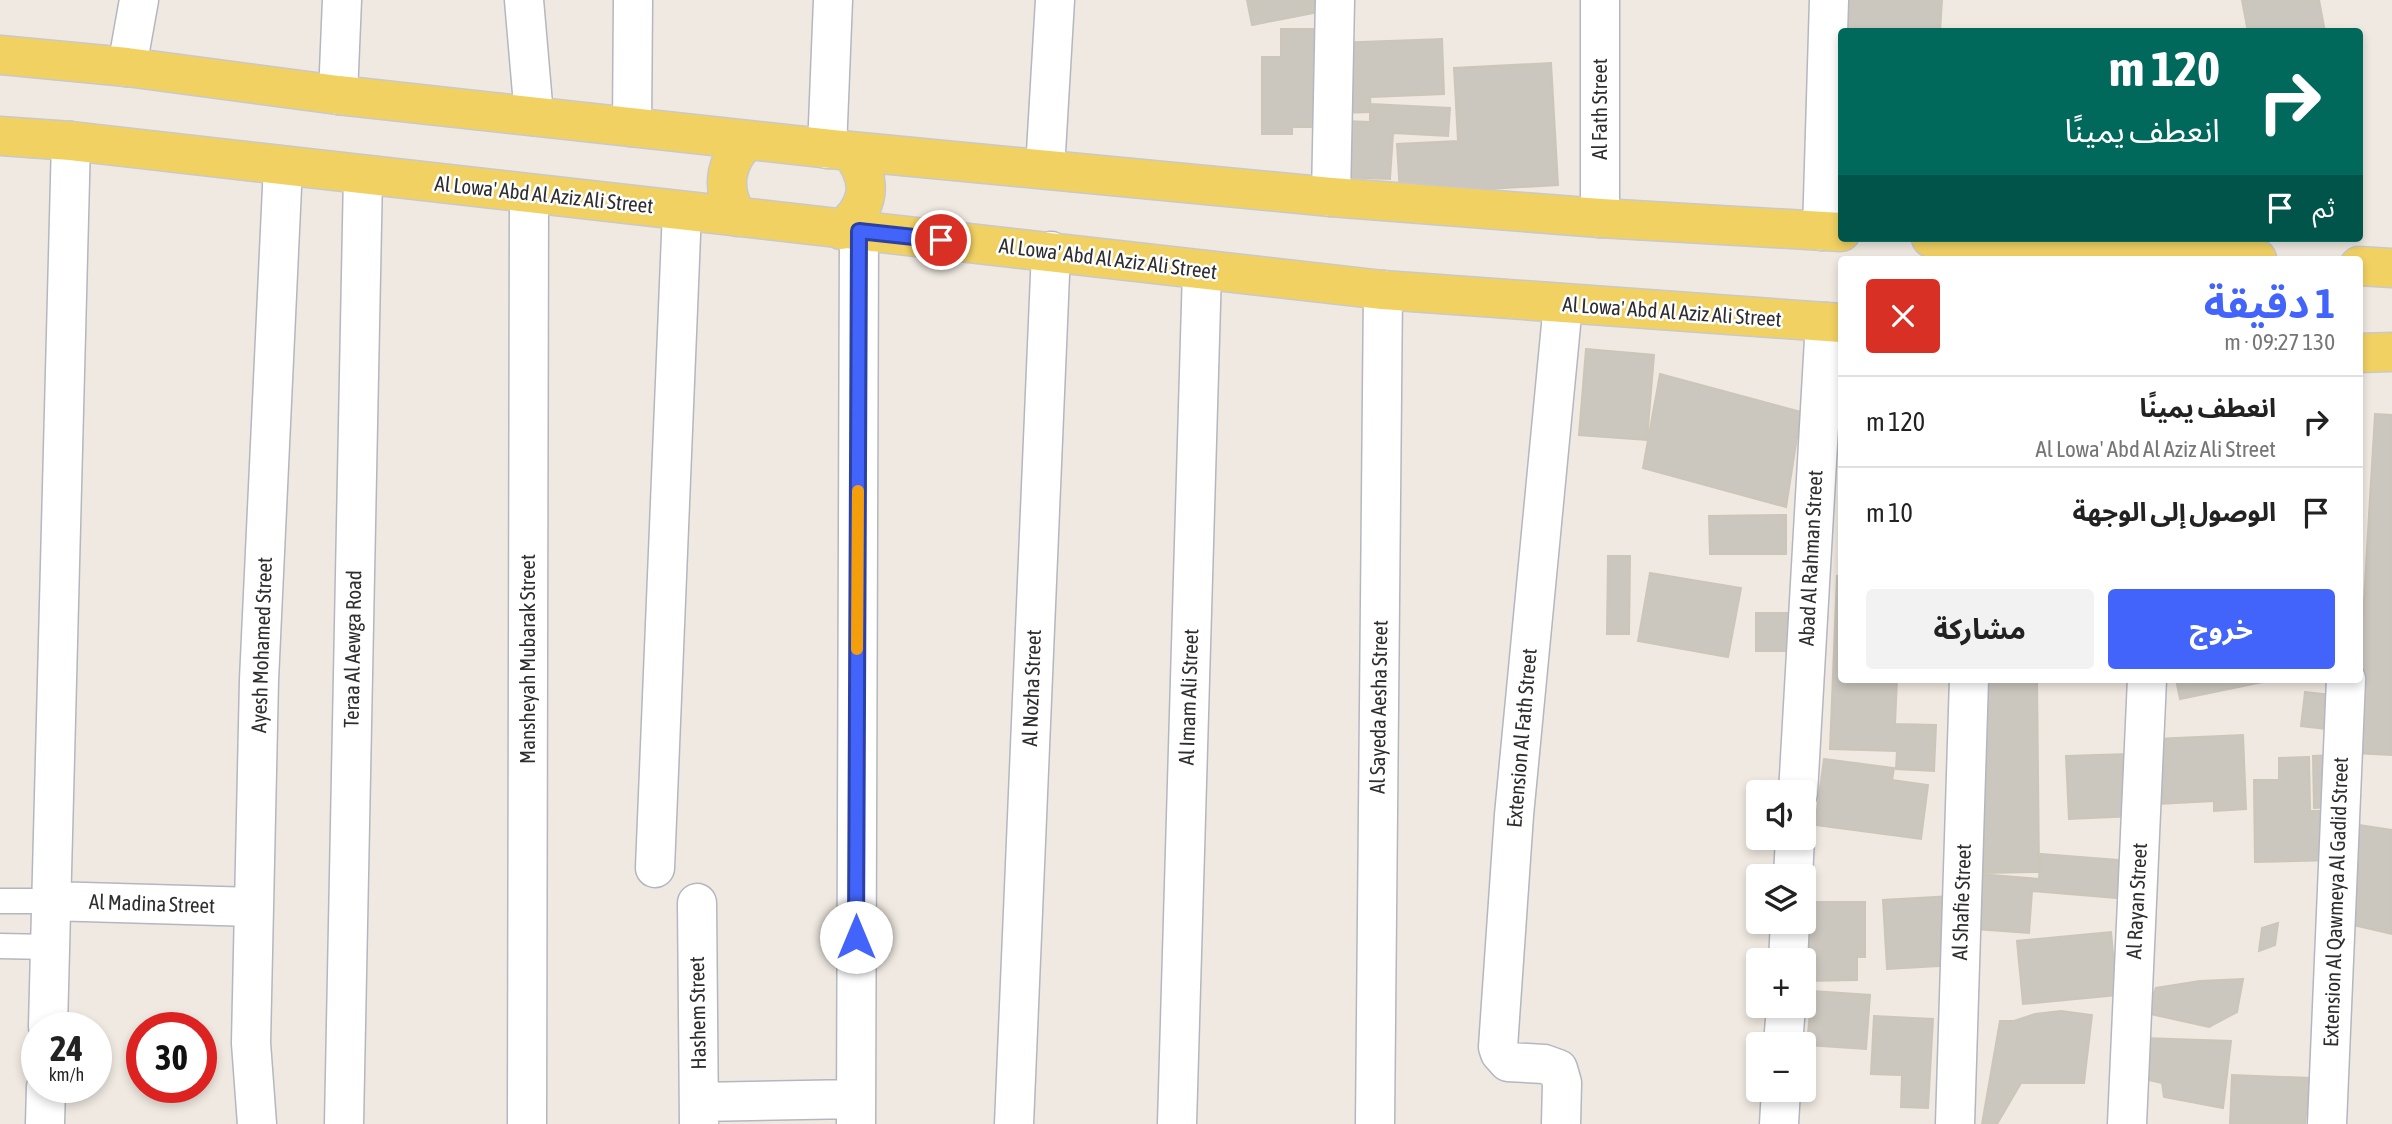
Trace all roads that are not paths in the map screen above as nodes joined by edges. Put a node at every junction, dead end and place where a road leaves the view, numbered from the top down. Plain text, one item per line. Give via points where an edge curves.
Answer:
1 (139, 0) edge
2 (342, 0) edge
3 (524, 0) edge
4 (633, 0) edge
5 (833, 0) edge
6 (1055, 0) edge
7 (1335, 0) edge
8 (1600, 0) edge
9 (1829, 0) edge
10 (0, 55) edge
11 (127, 67) junction
12 (338, 95) junction
13 (534, 116) junction
14 (632, 127) junction
15 (0, 136) edge
16 (747, 140) junction
17 (71, 141) junction
18 (838, 150) junction
19 (284, 166) junction
20 (1045, 169) junction
21 (363, 175) junction
22 (529, 194) junction
23 (1331, 197) junction
24 (682, 211) junction
25 (737, 217) junction
26 (1600, 218) junction
27 (850, 230) junction
28 (1832, 232) edge
29 (1993, 242) edge
30 (1051, 251) junction
31 (2210, 256) edge
32 (2363, 266) edge
33 (2392, 268) edge
34 (1202, 270) junction
35 (1383, 290) junction
36 (1563, 304) junction
37 (1833, 323) edge
38 (2392, 352) edge
39 (2363, 353) edge
40 (1969, 683) edge
41 (2147, 683) edge
42 (2346, 683) edge
43 (1799, 780) edge
44 (655, 868) dead end
45 (0, 901) edge
46 (50, 901) junction
47 (697, 903) dead end
48 (254, 907) junction
49 (0, 946) edge
50 (50, 947) junction
51 (48, 1012) edge
52 (1780, 1102) edge
53 (46, 1103) edge
54 (856, 1112) edge
55 (699, 1113) edge
56 (45, 1124) edge
57 (257, 1124) edge
58 (344, 1124) edge
59 (527, 1124) edge
60 (1014, 1124) edge
61 (1177, 1124) edge
62 (1375, 1124) edge
63 (1561, 1124) edge
64 (1779, 1124) edge
65 (1955, 1124) edge
66 (2127, 1124) edge
67 (2327, 1124) edge

1 - 11 street
2 - 12 street
3 - 13 street
4 - 14 street
5 - 18 street
6 - 20 street
7 - 23 street
8 - 26 street, Al Fath Street
9 - 28 street
10 - 11 main road
11 - 12 main road
12 - 13 main road
13 - 14 main road
14 - 16 main road
15 - 17 main road, Al Lowa' Abd Al Aziz Ali Street
16 - 18 main road
16 - 25 main road via 737,150 726,176 729,204
17 - 19 main road, Al Lowa' Abd Al Aziz Ali Street
17 - 46 street
18 - 20 main road
18 - 27 main road via 860,163 865,177 862,207
19 - 21 main road, Al Lowa' Abd Al Aziz Ali Street
19 - 48 street, Ayesh Mohamed Street via 260,667
20 - 23 main road
21 - 22 main road, Al Lowa' Abd Al Aziz Ali Street
21 - 58 street, Teraa Al Aewga Road
22 - 24 main road, Al Lowa' Abd Al Aziz Ali Street
22 - 59 street, Mansheyah Mubarak Street
23 - 26 main road
24 - 25 main road, Al Lowa' Abd Al Aziz Ali Street
24 - 44 street
25 - 27 main road, Al Lowa' Abd Al Aziz Ali Street
26 - 28 main road
27 - 30 main road, Al Lowa' Abd Al Aziz Ali Street
27 - 54 street
29 - 31 main road
30 - 34 main road, Al Lowa' Abd Al Aziz Ali Street
30 - 60 street, Al Nozha Street
32 - 33 main road
34 - 35 main road, Al Lowa' Abd Al Aziz Ali Street
34 - 61 street, Al Imam Ali Street
35 - 36 main road, Al Lowa' Abd Al Aziz Ali Street
35 - 62 street, Al Sayeda Aesha Street
36 - 37 main road, Al Lowa' Abd Al Aziz Ali Street
36 - 63 street, Extension Al Fath Street via 1514,815 1498,1047 1508,1062 1558,1069
37 - 43 street, Abad Al Rahman Street
38 - 39 main road
40 - 65 street, Al Shafie Street
41 - 66 street, Al Rayan Street
42 - 67 street, Extension Al Qawmeya Al Gadid Street
45 - 46 lane
46 - 48 street, Al Madina Street
46 - 50 street
47 - 55 street, Hashem Street
48 - 57 street, Ayesh Mohamed Street via 251,1043
49 - 50 lane
50 - 51 street
52 - 64 street
53 - 56 street
54 - 55 street

